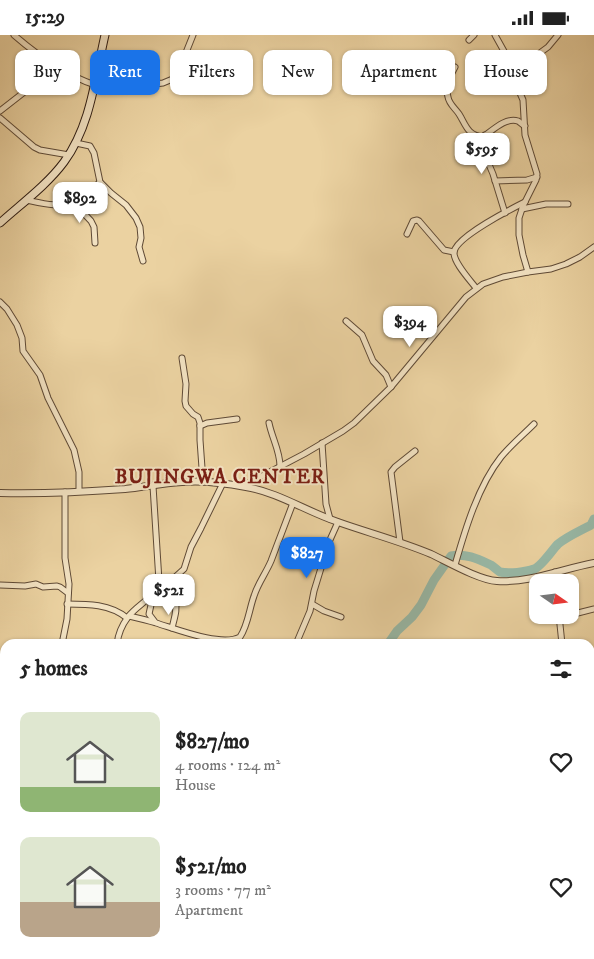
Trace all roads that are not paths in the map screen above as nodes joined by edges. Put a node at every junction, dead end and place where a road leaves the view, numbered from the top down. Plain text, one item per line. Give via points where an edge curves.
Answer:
1 (105, 35) edge
2 (193, 35) edge
3 (495, 35) edge
4 (558, 35) edge
5 (17, 36) edge
6 (33, 50) edge
7 (102, 50) edge
8 (187, 50) edge
9 (503, 50) edge
10 (544, 50) edge
11 (20, 95) edge
12 (92, 95) edge
13 (448, 95) edge
14 (521, 95) edge
15 (0, 111) edge
16 (0, 118) edge
17 (525, 126) junction
18 (485, 135) junction
19 (76, 143) junction
20 (69, 155) junction
21 (536, 177) junction
22 (495, 181) junction
23 (100, 182) junction
24 (26, 200) junction
25 (525, 202) junction
26 (74, 203) junction
27 (568, 204) dead end
28 (522, 209) junction
29 (505, 213) junction
30 (0, 223) edge
31 (407, 234) dead end
32 (95, 243) dead end
33 (594, 247) edge
34 (454, 252) junction
35 (143, 261) dead end
36 (528, 272) junction
37 (476, 289) junction
38 (0, 302) edge
39 (346, 321) dead end
40 (182, 358) dead end
41 (391, 387) junction
42 (237, 419) dead end
43 (269, 423) dead end
44 (534, 424) dead end
45 (200, 426) junction
46 (322, 443) junction
47 (416, 451) dead end
48 (280, 466) junction
49 (203, 481) junction
50 (223, 483) junction
51 (153, 486) junction
52 (242, 486) junction
53 (65, 491) junction
54 (79, 491) junction
55 (0, 493) edge
56 (293, 503) junction
57 (330, 519) junction
58 (338, 522) junction
59 (400, 542) junction
60 (594, 563) edge
61 (455, 565) junction
62 (555, 572) joint
63 (0, 585) edge
64 (155, 590) junction
65 (68, 593) junction
66 (67, 603) junction
67 (312, 604) junction
68 (594, 609) edge
69 (579, 613) edge
70 (128, 617) junction
71 (341, 617) dead end
72 (155, 623) junction
73 (560, 624) edge
74 (172, 628) junction
75 (63, 639) edge
76 (118, 639) edge
77 (197, 639) edge
78 (233, 639) edge
79 (298, 639) edge
80 (561, 639) edge

1 - 7 main road
2 - 8 street
3 - 9 street
4 - 10 street
5 - 6 street
11 - 15 street
12 - 19 main road
13 - 18 street via 470,131 474,135
14 - 17 street
16 - 20 street via 34,147
17 - 18 street via 518,121 510,121
17 - 21 street
18 - 22 street via 485,155
19 - 20 main road
19 - 23 street via 90,145
20 - 24 main road
21 - 22 street
21 - 25 street
22 - 29 street
23 - 26 street
23 - 35 street via 136,218 140,227 139,247
24 - 26 street via 60,205
24 - 30 main road
25 - 28 street
25 - 29 street
26 - 32 street via 94,227
27 - 28 street
28 - 36 street via 519,235
29 - 34 street via 472,233
31 - 34 street via 417,220 444,249
33 - 36 street via 566,264
34 - 37 street
36 - 37 street via 491,280
37 - 41 street via 462,301
38 - 54 street via 17,325 23,351 40,375 74,450
39 - 41 street via 362,335 373,361 386,375
40 - 45 street via 186,406 198,417
41 - 46 street via 354,423
42 - 45 street
43 - 48 street
44 - 61 street via 501,458 486,481
45 - 49 street
46 - 48 street
46 - 57 street
47 - 59 street via 391,472
48 - 52 street
49 - 50 street
49 - 51 street
50 - 52 street
50 - 64 street via 191,547 184,569
51 - 54 street
51 - 64 street via 159,572
52 - 56 street via 266,491
53 - 54 street
53 - 55 street
53 - 65 street
56 - 57 street
56 - 78 street via 268,569 254,595 245,629 240,637
57 - 58 street
58 - 59 street
58 - 67 street via 329,542
59 - 61 street
60 - 62 street
61 - 62 street via 495,581 519,580
63 - 65 street via 57,586
64 - 70 street
64 - 72 street via 149,615
64 - 74 street via 175,600
65 - 66 street
66 - 70 street via 107,607
66 - 75 street
67 - 71 street
67 - 79 street
68 - 69 street
70 - 72 street
70 - 76 street
72 - 74 street
73 - 80 street
74 - 77 street

